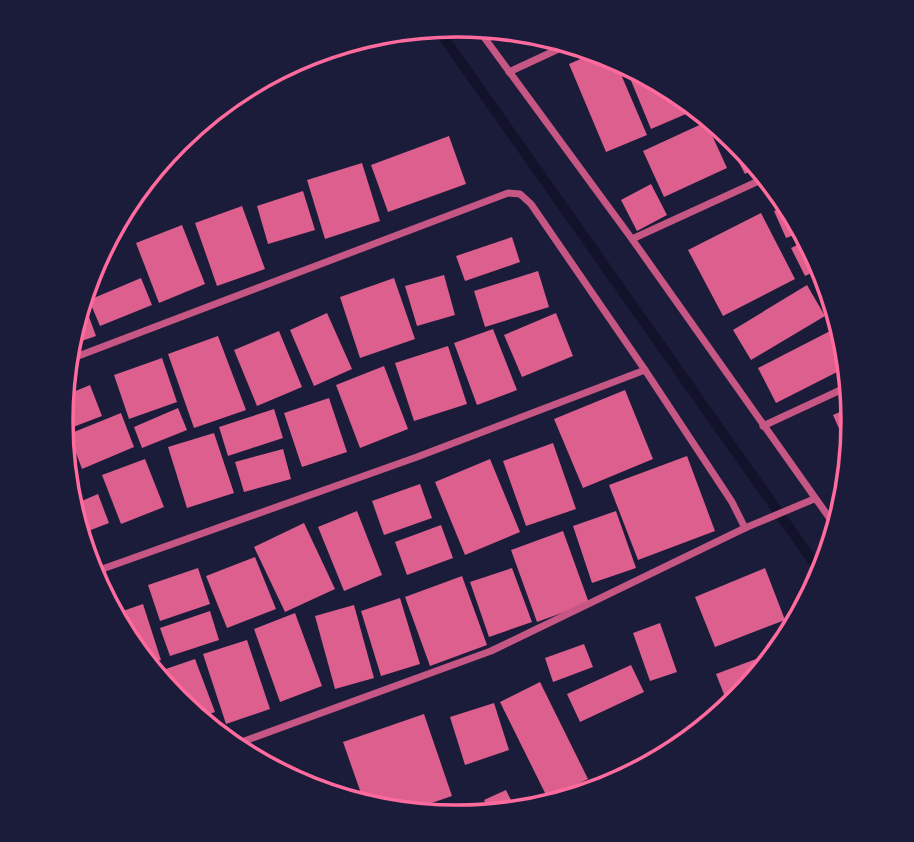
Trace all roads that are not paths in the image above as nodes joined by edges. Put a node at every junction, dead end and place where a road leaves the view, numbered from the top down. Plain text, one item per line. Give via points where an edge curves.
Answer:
1 (485, 38) edge
2 (556, 50) edge
3 (509, 72) junction
4 (757, 182) edge
5 (632, 239) junction
6 (78, 356) edge
7 (645, 370) junction
8 (840, 390) edge
9 (764, 426) junction
10 (814, 499) junction
11 (829, 517) edge
12 (745, 528) junction
13 (102, 569) edge
14 (245, 741) edge

1 - 3 street
2 - 3 street
3 - 5 street
4 - 5 street
5 - 9 street
6 - 7 street via 508,193 520,194 531,204
7 - 12 street
7 - 13 street
8 - 9 street
9 - 10 street
10 - 11 street
10 - 12 street
12 - 14 street via 491,651

